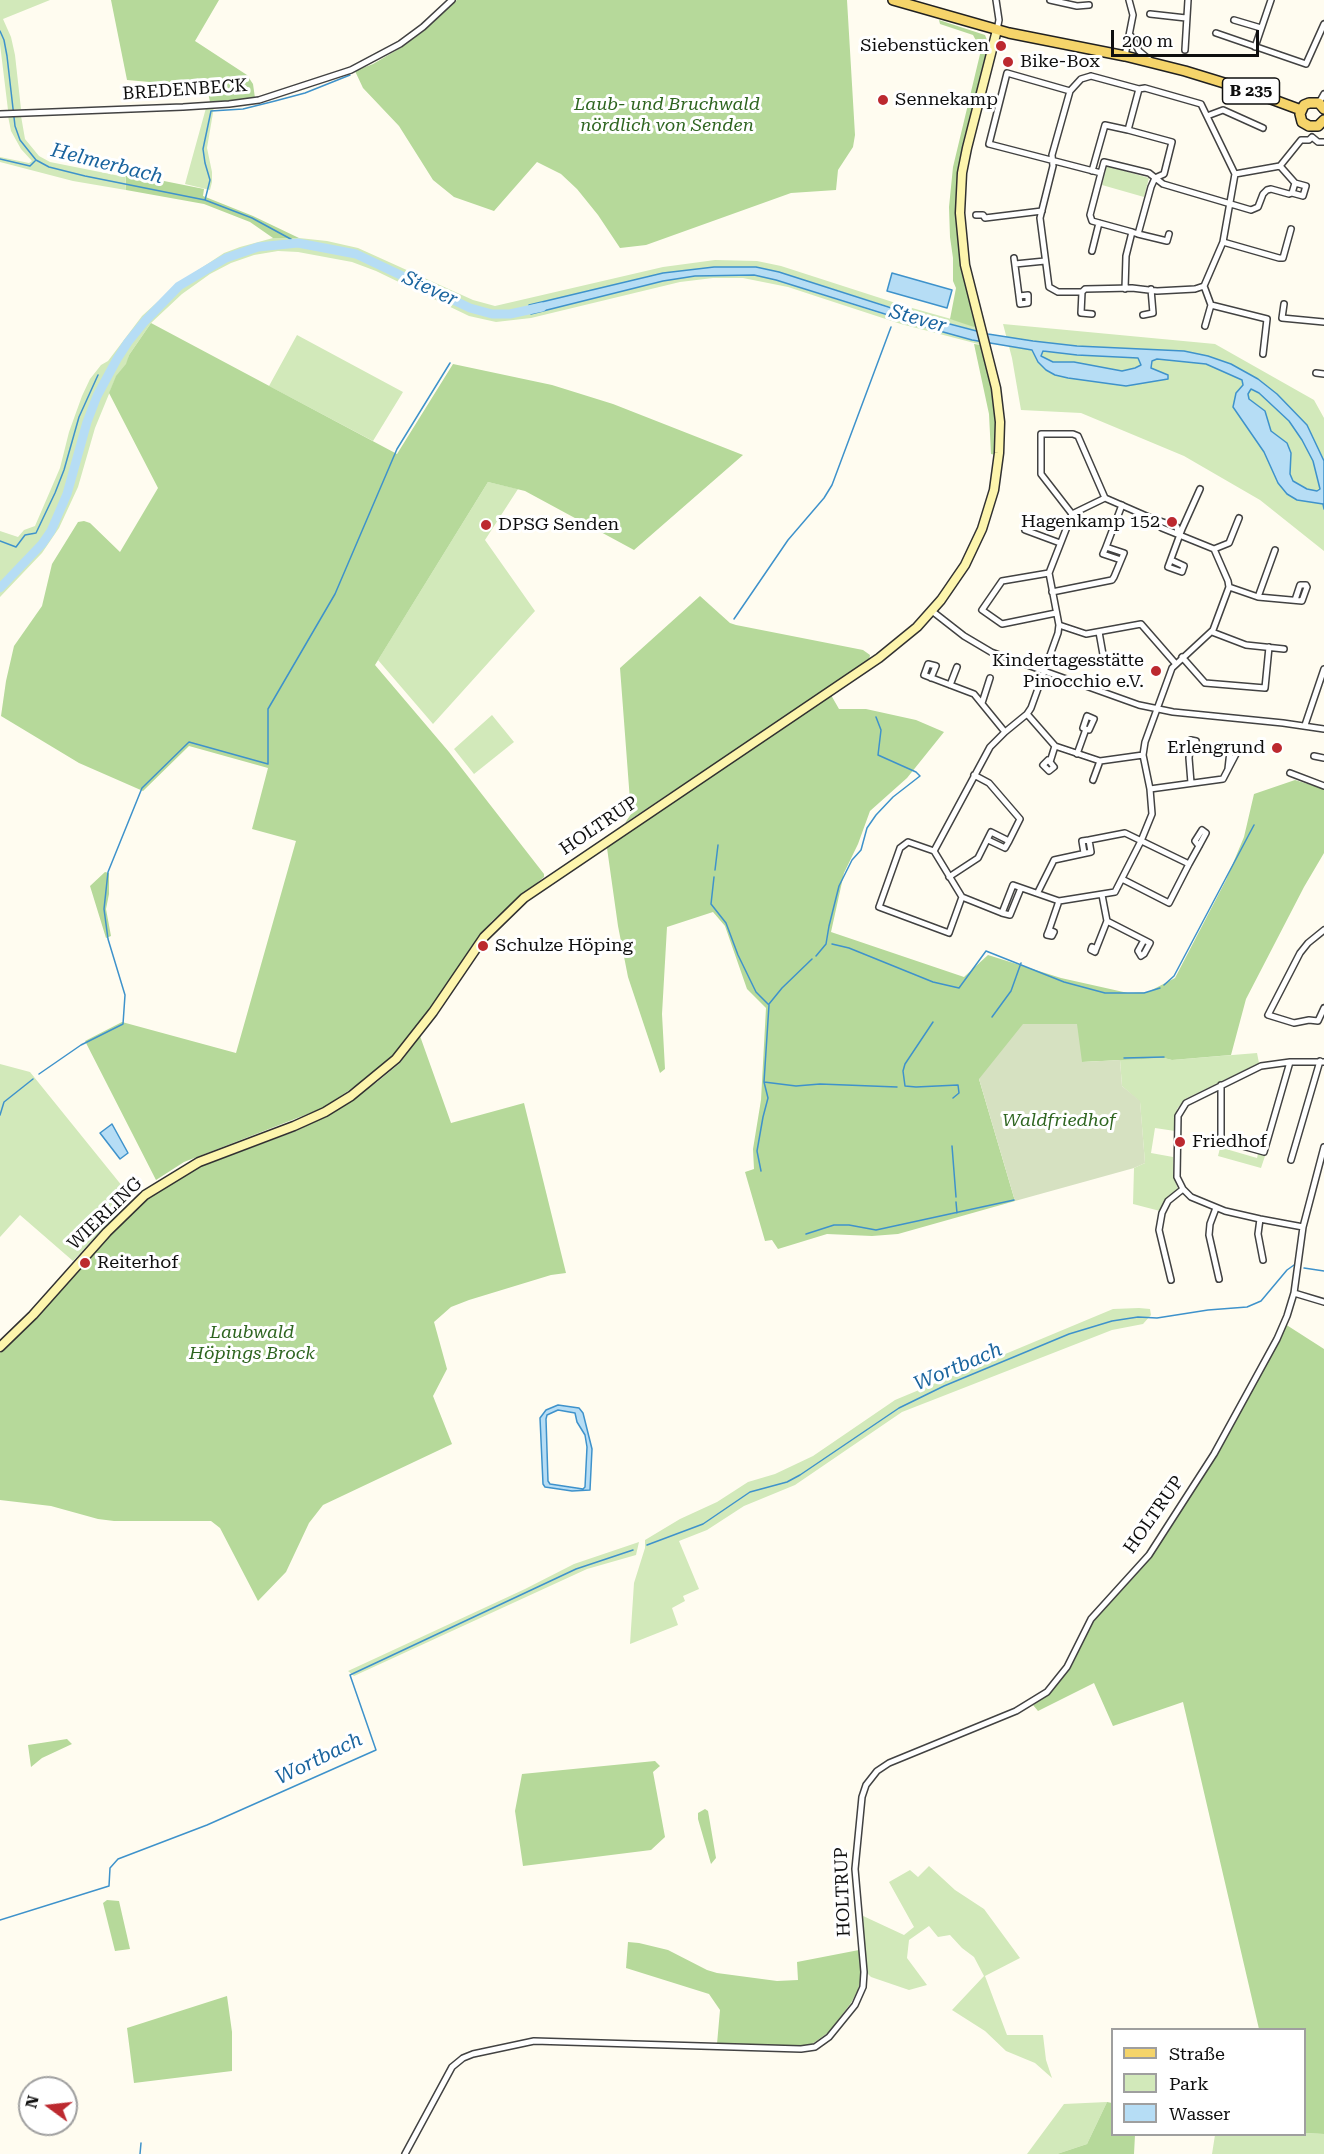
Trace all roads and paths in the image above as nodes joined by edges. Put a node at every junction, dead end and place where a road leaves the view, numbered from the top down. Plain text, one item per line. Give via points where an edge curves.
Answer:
1 (452, 0) edge
2 (893, 0) edge
3 (996, 0) edge
4 (1050, 0) edge
5 (1129, 0) edge
6 (1188, 0) edge
7 (1271, 0) edge
8 (1089, 5) dead end
9 (1150, 14) dead end
10 (1186, 18) junction
11 (1234, 20) dead end
12 (1324, 24) edge
13 (1261, 28) junction
14 (997, 30) junction
15 (1216, 33) dead end
16 (1130, 34) junction
17 (1255, 46) junction
18 (1185, 50) dead end
19 (1125, 56) junction
20 (1153, 63) junction
21 (1139, 88) junction
22 (1070, 91) junction
23 (1324, 94) edge
24 (1322, 106) edge
25 (1301, 110) junction
26 (0, 114) edge
27 (1207, 116) junction
28 (1324, 120) edge
29 (1312, 127) junction
30 (1263, 128) dead end
31 (1128, 130) junction
32 (1312, 138) junction
33 (1324, 142) edge
34 (1052, 160) junction
35 (1280, 166) junction
36 (1092, 171) junction
37 (1101, 173) junction
38 (1235, 174) junction
39 (1155, 178) junction
40 (1295, 183) junction
41 (1292, 194) junction
42 (1229, 203) junction
43 (1042, 211) junction
44 (976, 215) dead end
45 (1099, 223) junction
46 (1291, 229) dead end
47 (1135, 233) junction
48 (1169, 234) dead end
49 (1223, 242) junction
50 (1092, 250) dead end
51 (1045, 261) junction
52 (1204, 286) junction
53 (1125, 289) junction
54 (1151, 289) junction
55 (1082, 292) junction
56 (1019, 296) dead end
57 (1284, 304) dead end
58 (1211, 305) junction
59 (1092, 314) dead end
60 (1143, 315) dead end
61 (1324, 322) edge
62 (1205, 326) dead end
63 (1263, 354) dead end
64 (1316, 373) dead end
65 (1324, 374) edge
66 (1200, 489) dead end
67 (1105, 498) junction
68 (1122, 505) junction
69 (1072, 514) junction
70 (1239, 518) dead end
71 (1026, 530) dead end
72 (1179, 534) junction
73 (1060, 543) junction
74 (1214, 549) junction
75 (1275, 550) dead end
76 (1171, 560) dead end
77 (1049, 573) junction
78 (1229, 588) junction
79 (1052, 592) junction
80 (1258, 597) junction
81 (1295, 600) dead end
82 (933, 610) junction
83 (1056, 613) junction
84 (1059, 625) junction
85 (1099, 632) junction
86 (1212, 632) junction
87 (1269, 647) junction
88 (1284, 649) dead end
89 (1182, 657) junction
90 (1175, 663) junction
91 (1116, 664) dead end
92 (957, 667) dead end
93 (1324, 669) edge
94 (1044, 671) junction
95 (931, 678) dead end
96 (990, 678) dead end
97 (951, 685) junction
98 (982, 703) junction
99 (1157, 710) junction
100 (1027, 714) junction
101 (1305, 725) junction
102 (1086, 729) dead end
103 (1324, 729) edge
104 (1005, 732) junction
105 (1055, 746) junction
106 (1191, 746) dead end
107 (1077, 754) junction
108 (1143, 755) junction
109 (1314, 756) dead end
110 (1324, 758) edge
111 (1100, 761) junction
112 (1050, 762) dead end
113 (1228, 769) dead end
114 (1290, 773) dead end
115 (974, 775) junction
116 (1093, 780) dead end
117 (1191, 783) junction
118 (1324, 786) edge
119 (1150, 789) junction
120 (1141, 841) junction
121 (1199, 846) dead end
122 (934, 851) junction
123 (1189, 864) junction
124 (949, 877) junction
125 (1122, 879) junction
126 (1038, 892) junction
127 (1102, 895) junction
128 (962, 897) junction
129 (1059, 901) junction
130 (1107, 921) junction
131 (1049, 930) dead end
132 (1324, 930) edge
133 (1144, 940) dead end
134 (1096, 949) dead end
135 (1324, 1008) edge
136 (1290, 1062) junction
137 (1322, 1062) edge
138 (1221, 1085) junction
139 (325, 1112) joint
140 (1324, 1151) edge
141 (1291, 1160) dead end
142 (1183, 1189) junction
143 (1216, 1208) junction
144 (1260, 1220) junction
145 (1303, 1227) junction
146 (1263, 1260) dead end
147 (1219, 1279) dead end
148 (1171, 1280) dead end
149 (1294, 1293) junction
150 (1324, 1302) edge
151 (0, 1347) edge
152 (405, 2154) edge

1 - 26 street, BREDENBECK via 423,27 371,60 266,98 230,104
2 - 14 main road, B 235
3 - 14 street
4 - 8 street
5 - 16 street via 1133,15
6 - 10 street
7 - 13 street
9 - 10 street
10 - 18 street
11 - 13 street
12 - 17 street via 1306,64
13 - 17 street
14 - 19 main road, B 235
14 - 82 main road, HOLTRUP via 967,148 960,213 963,250 996,388 999,453 994,490 975,546
15 - 17 street
16 - 19 street
16 - 20 street via 1139,51
19 - 20 main road, B 235
20 - 25 main road, B 235
21 - 22 street via 1091,76
21 - 27 street via 1199,102
21 - 31 street
22 - 34 street
22 - 34 street via 1007,73 988,142
23 - 24 street
24 - 25 main road, B 235 via 1309,102
25 - 29 main road, B 235 via 1302,122
27 - 30 street via 1223,110
27 - 38 street
28 - 29 main road
29 - 32 street
31 - 36 street via 1105,124
31 - 39 street via 1172,142 1164,174
32 - 33 street
32 - 35 street via 1298,142
34 - 36 street
34 - 43 street
35 - 38 street
35 - 40 street
36 - 37 street
37 - 39 street via 1104,162
37 - 45 street via 1090,215 1092,221
38 - 42 street
39 - 42 street via 1163,184
39 - 47 street
40 - 41 street
40 - 41 street via 1306,186 1303,196
41 - 42 street via 1267,190 1255,210
42 - 49 street
43 - 44 street via 985,218
43 - 51 street
45 - 47 street
45 - 50 street
46 - 49 street via 1283,258
47 - 48 street via 1167,241
47 - 53 street via 1126,256
49 - 52 street
51 - 55 street via 1052,290
51 - 56 street via 1015,261
52 - 54 street
52 - 58 street
53 - 54 street
53 - 55 street
54 - 60 street via 1153,313
55 - 59 street via 1081,313
57 - 61 street via 1282,318
58 - 62 street
58 - 63 street via 1267,319
64 - 65 street
66 - 72 street
67 - 68 street
67 - 69 street
67 - 69 street via 1078,436 1041,434 1041,474
68 - 72 street
68 - 79 street via 1106,547 1124,553 1112,580
69 - 73 street
70 - 74 street via 1229,543
71 - 73 street
72 - 74 street
72 - 76 street
73 - 77 street
74 - 78 street
75 - 80 street
77 - 79 street
77 - 83 street via 1002,581 982,610 1002,624
78 - 80 street
78 - 86 street
79 - 83 street
80 - 81 street
82 - 94 street via 982,647
82 - 139 main road, HOLTRUP via 879,658 524,898 484,937 396,1059
83 - 84 street
84 - 85 street via 1086,634
84 - 94 street
85 - 90 street via 1141,624
85 - 91 street via 1104,660
86 - 87 street via 1246,645
86 - 89 street
87 - 88 street
87 - 89 street via 1265,688 1205,683
89 - 90 street
90 - 99 street
92 - 97 street
93 - 101 street
94 - 99 street
94 - 100 street
95 - 97 street
96 - 98 street
97 - 98 street via 974,694
98 - 104 street
99 - 101 street
99 - 108 street
100 - 104 street
100 - 105 street
101 - 103 street
102 - 107 street
104 - 115 street via 990,747
105 - 107 street
105 - 112 street
106 - 117 street
107 - 111 street
108 - 111 street
108 - 119 street
109 - 110 street
111 - 116 street
113 - 117 street via 1223,779
114 - 118 street
115 - 122 street
115 - 124 street via 988,783 1020,819 1009,841 991,832 978,858
117 - 119 street
119 - 120 street via 1152,814
120 - 123 street
120 - 125 street
120 - 126 street via 1125,833 1089,840 1092,852 1054,860
121 - 123 street
122 - 124 street
122 - 128 street via 908,842 900,848 879,908 949,933
123 - 125 street via 1168,903
124 - 128 street
125 - 127 street via 1115,892
126 - 128 street via 1021,888 1010,915
126 - 129 street
127 - 129 street
127 - 130 street
129 - 131 street
130 - 133 street
130 - 134 street
132 - 135 street via 1300,953 1268,1015 1294,1023 1318,1021
136 - 137 street
136 - 138 street via 1261,1066
136 - 138 street via 1264,1152 1221,1140
137 - 141 street
138 - 142 street via 1186,1103 1179,1111 1177,1177
139 - 151 main road, WIERLING via 199,1162 145,1195
140 - 145 street, HOLTRUP
142 - 143 street
142 - 148 street via 1168,1201 1159,1230
143 - 144 street
143 - 147 street via 1209,1235
144 - 145 street
144 - 146 street via 1258,1234
145 - 149 street, HOLTRUP
149 - 150 street
149 - 152 street, HOLTRUP via 1277,1339 1214,1454 1149,1555 1091,1619 1058,1681 1016,1711 883,1767 866,1785 855,1869 863,1987 830,2037 815,2047 801,2049 534,2042 473,2054 452,2067

